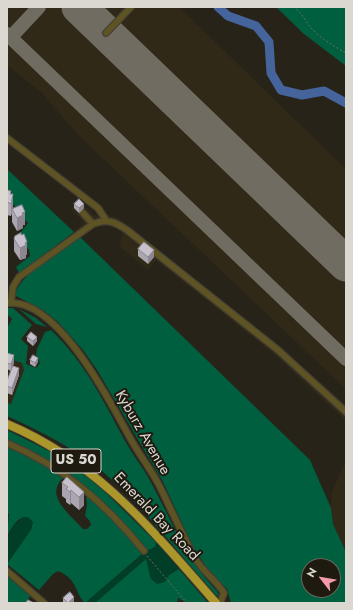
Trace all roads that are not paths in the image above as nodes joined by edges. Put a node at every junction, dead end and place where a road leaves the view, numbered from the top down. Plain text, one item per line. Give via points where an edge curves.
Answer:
1 (131, 7) edge
2 (106, 33) dead end
3 (7, 138) edge
4 (83, 213) dead end
5 (106, 220) junction
6 (93, 224) junction
7 (9, 303) edge
8 (346, 412) edge
9 (7, 424) edge
10 (7, 443) edge
11 (144, 551) road end
12 (7, 571) edge
13 (44, 603) edge
14 (216, 603) edge
15 (220, 603) edge

1 - 2 street
3 - 5 street via 98,208
4 - 6 street
5 - 6 street
5 - 8 street via 113,221 127,230 230,311 278,350
6 - 7 street via 19,277 13,287
7 - 15 street, Kyburz Avenue via 27,307 43,317 65,336 92,371 153,474 199,564 224,593
9 - 14 highway, Emerald Bay Road / US 50 via 56,448 104,482 136,513
10 - 11 street via 40,458 85,489 108,509
12 - 13 street

